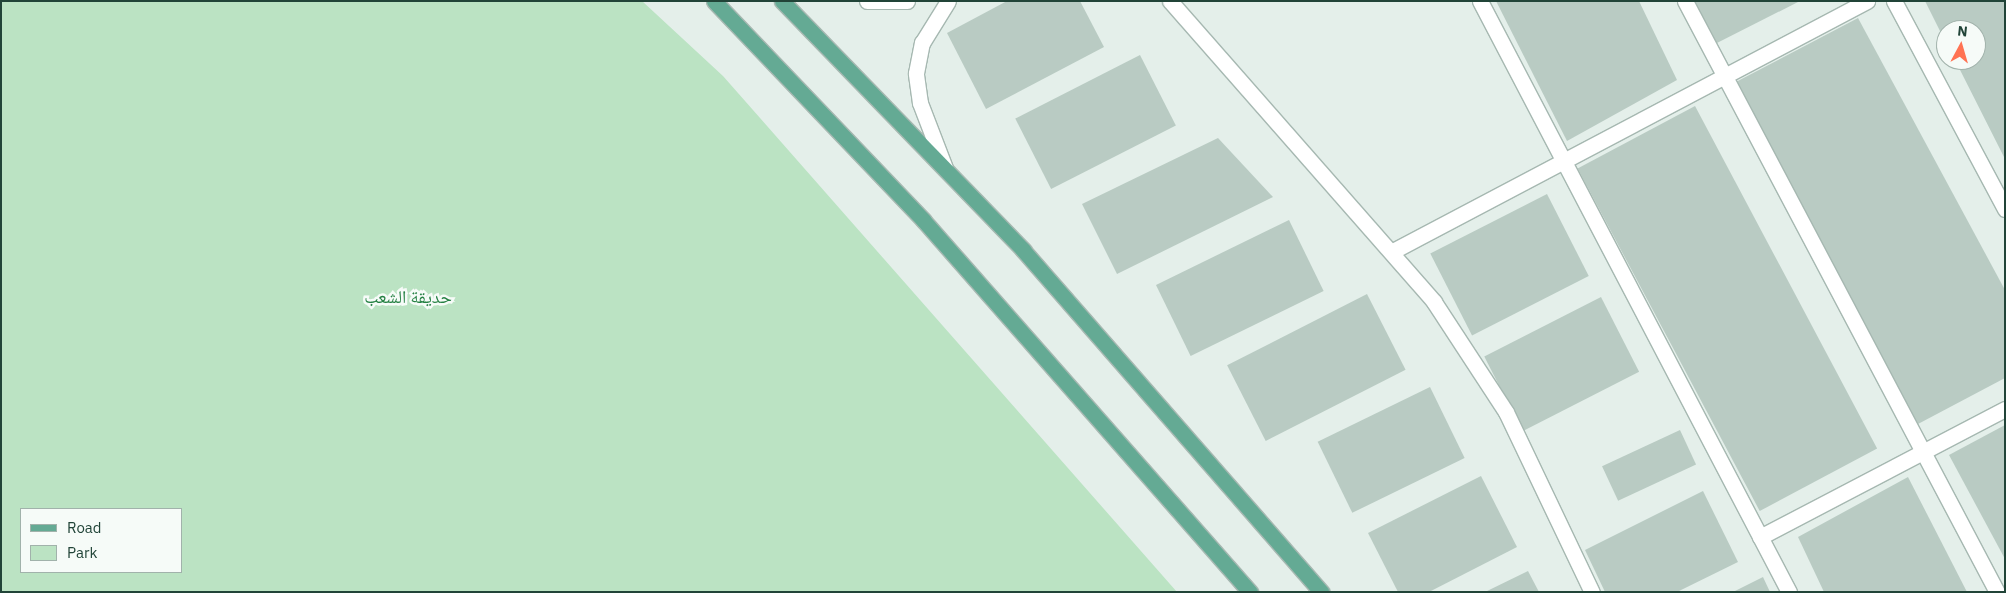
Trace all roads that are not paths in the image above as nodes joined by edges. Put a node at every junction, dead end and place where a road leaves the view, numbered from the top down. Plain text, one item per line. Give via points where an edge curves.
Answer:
1 (714, 1) edge
2 (782, 1) edge
3 (867, 1) edge
4 (907, 1) edge
5 (948, 1) edge
6 (1170, 1) edge
7 (1480, 1) edge
8 (1685, 1) edge
9 (1867, 1) edge
10 (1894, 1) edge
11 (1724, 76) junction
12 (1563, 160) junction
13 (944, 168) junction
14 (2005, 209) edge
15 (1393, 251) junction
16 (2005, 409) edge
17 (1923, 452) junction
18 (1760, 537) junction
19 (1250, 592) edge
20 (1320, 592) edge
21 (1592, 592) edge
22 (1789, 592) edge
23 (1997, 592) edge

1 - 19 main road via 924,221
2 - 13 main road
3 - 4 street
5 - 13 street via 922,43 916,73 920,103
6 - 15 street
7 - 12 street
8 - 11 street
9 - 11 street
10 - 14 street
11 - 12 street
11 - 17 street
12 - 15 street
12 - 18 street
13 - 20 main road via 1023,250
15 - 21 street via 1445,317 1506,412
16 - 17 street
17 - 18 street
17 - 23 street
18 - 22 street

